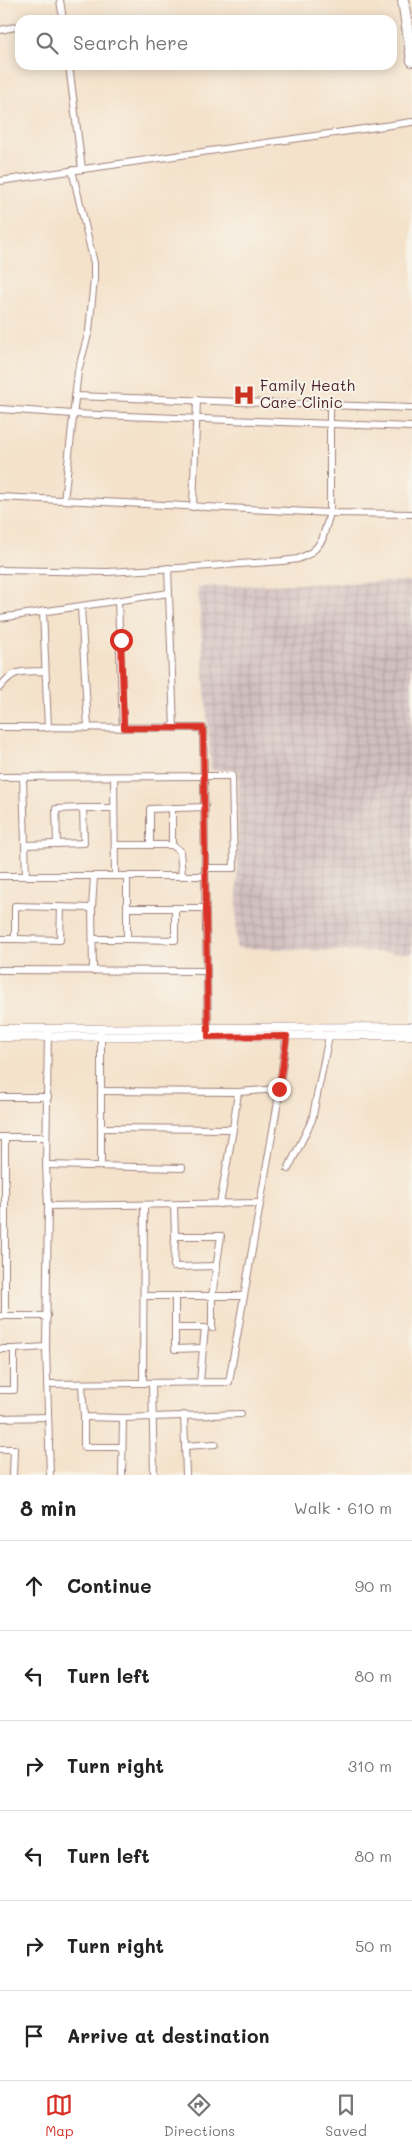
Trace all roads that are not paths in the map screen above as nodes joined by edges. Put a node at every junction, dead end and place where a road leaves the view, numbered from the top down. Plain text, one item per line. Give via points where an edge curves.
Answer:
1 (60, 0) edge
2 (403, 0) edge
3 (62, 15) edge
4 (15, 27) edge
5 (0, 30) edge
6 (412, 61) edge
7 (70, 70) edge
8 (412, 122) edge
9 (82, 169) junction
10 (72, 170) junction
11 (0, 181) edge
12 (75, 396) junction
13 (197, 400) junction
14 (330, 405) junction
15 (412, 408) edge
16 (0, 409) edge
17 (72, 414) junction
18 (197, 418) junction
19 (328, 423) junction
20 (412, 427) edge
21 (0, 497) edge
22 (64, 500) junction
23 (193, 507) junction
24 (330, 513) junction
25 (412, 514) edge
26 (168, 568) junction
27 (0, 570) edge
28 (169, 593) junction
29 (118, 601) junction
30 (81, 607) junction
31 (43, 612) junction
32 (0, 618) edge
33 (46, 671) junction
34 (0, 687) edge
35 (0, 728) edge
36 (48, 728) junction
37 (88, 728) junction
38 (124, 728) junction
39 (174, 728) junction
40 (204, 776) junction
41 (23, 777) junction
42 (114, 777) junction
43 (0, 778) edge
44 (204, 807) junction
45 (83, 808) junction
46 (114, 808) junction
47 (172, 808) junction
48 (57, 844) junction
49 (26, 845) junction
50 (115, 845) junction
51 (150, 845) junction
52 (172, 845) junction
53 (205, 868) junction
54 (0, 876) edge
55 (26, 876) junction
56 (94, 876) junction
57 (115, 876) junction
58 (127, 876) junction
59 (182, 876) junction
60 (205, 876) junction
61 (61, 907) junction
62 (92, 908) junction
63 (126, 908) junction
64 (175, 908) junction
65 (205, 908) junction
66 (0, 939) edge
67 (15, 939) junction
68 (93, 939) junction
69 (127, 939) junction
70 (0, 970) edge
71 (93, 971) junction
72 (207, 972) junction
73 (412, 1027) edge
74 (101, 1028) junction
75 (208, 1028) junction
76 (0, 1029) edge
77 (287, 1032) junction
78 (48, 1033) junction
79 (412, 1035) edge
80 (329, 1036) junction
81 (0, 1037) edge
82 (101, 1037) junction
83 (208, 1037) junction
84 (279, 1089) junction
85 (101, 1090) junction
86 (238, 1092) junction
87 (0, 1097) edge
88 (48, 1097) junction
89 (101, 1128) junction
90 (233, 1128) junction
91 (3, 1137) edge
92 (46, 1137) junction
93 (46, 1165) junction
94 (101, 1166) junction
95 (182, 1168) dead end
96 (288, 1168) dead end
97 (220, 1204) junction
98 (259, 1204) junction
99 (144, 1205) junction
100 (174, 1205) junction
101 (48, 1206) junction
102 (2, 1226) edge
103 (175, 1236) junction
104 (217, 1266) junction
105 (145, 1296) junction
106 (174, 1296) junction
107 (212, 1296) junction
108 (243, 1296) junction
109 (3, 1316) edge
110 (47, 1316) junction
111 (175, 1328) junction
112 (212, 1328) dead end
113 (46, 1347) junction
114 (14, 1348) junction
115 (203, 1348) junction
116 (0, 1349) edge
117 (200, 1382) junction
118 (143, 1383) junction
119 (152, 1383) junction
120 (47, 1384) junction
121 (82, 1384) junction
122 (0, 1390) edge
123 (242, 1414) dead end
124 (184, 1415) junction
125 (48, 1416) junction
126 (153, 1416) junction
127 (84, 1417) junction
128 (0, 1418) edge
129 (123, 1418) junction
130 (215, 1444) dead end
131 (185, 1446) junction
132 (122, 1447) junction
133 (0, 1448) edge
134 (13, 1475) edge
135 (50, 1475) edge
136 (122, 1475) edge
137 (154, 1475) edge
138 (186, 1475) edge

1 - 3 street
2 - 6 main road
4 - 5 street
7 - 9 street
8 - 9 street
9 - 10 street
10 - 11 street
10 - 12 street via 94,263 89,331
12 - 13 street
12 - 17 street
13 - 14 street
13 - 18 street
14 - 15 street
14 - 19 street
16 - 17 street
17 - 18 street
17 - 22 street
18 - 19 street
18 - 23 street
19 - 20 street
19 - 24 street
21 - 22 street
22 - 23 street
23 - 24 street
24 - 25 street
24 - 26 street via 322,540 316,548 298,559
26 - 27 street via 107,572
26 - 28 street
28 - 29 street
28 - 39 street
29 - 30 street
29 - 38 street
30 - 31 street
30 - 37 street
31 - 32 street
31 - 33 street
33 - 34 street via 14,673
33 - 36 street
35 - 36 street
36 - 37 street
37 - 38 street
38 - 39 street
39 - 40 street via 203,728
40 - 42 street
40 - 44 street
40 - 53 street via 232,776 234,868
41 - 42 street
41 - 43 street
41 - 49 street
42 - 46 street
44 - 47 street
44 - 53 street
45 - 46 street
45 - 48 street via 56,809
45 - 48 street via 84,844
46 - 50 street
47 - 51 street via 150,809
47 - 52 street
48 - 49 street
49 - 55 street
50 - 51 street
50 - 57 street
51 - 52 street
52 - 59 street via 180,851
53 - 60 street
54 - 55 street
55 - 56 street
56 - 57 street
56 - 62 street
57 - 58 street
58 - 59 street
58 - 63 street
59 - 60 street
60 - 65 street
61 - 62 street
61 - 67 street via 60,940
61 - 67 street via 15,906
62 - 68 street
63 - 64 street
63 - 69 street
64 - 65 street
64 - 69 street via 175,940
65 - 72 street
66 - 67 street
68 - 69 street
68 - 71 street
70 - 71 street
71 - 72 street
72 - 75 street
73 - 77 street
74 - 75 street
74 - 78 street
74 - 82 street
75 - 77 street
75 - 83 street
76 - 78 street
77 - 80 street
77 - 83 street
77 - 84 street
78 - 81 street
78 - 82 street
78 - 88 street
79 - 80 street
80 - 96 street via 312,1120
82 - 83 street
82 - 85 street
84 - 86 street
84 - 98 street
85 - 86 street
85 - 89 street
86 - 90 street
87 - 88 street
88 - 92 street
89 - 90 street
89 - 94 street
90 - 97 street
91 - 92 street
91 - 102 street
92 - 93 street
93 - 94 street
93 - 101 street
94 - 95 street
97 - 98 street
97 - 100 street
98 - 108 street
99 - 100 street
99 - 101 street
99 - 105 street
100 - 103 street
101 - 110 street
102 - 109 street
103 - 104 street via 174,1267
103 - 104 street via 221,1236
104 - 107 street
105 - 106 street
105 - 118 street
106 - 107 street
106 - 111 street
107 - 108 street
107 - 112 street
108 - 117 street via 228,1382
109 - 110 street
110 - 113 street
111 - 115 street via 176,1349
111 - 115 street via 205,1328
113 - 114 street
113 - 120 street
114 - 116 street
114 - 122 street via 14,1390
115 - 117 street
117 - 119 street
118 - 119 street
118 - 121 street
119 - 126 street
120 - 121 street
120 - 125 street
121 - 127 street
123 - 124 street
124 - 126 street
124 - 131 street
125 - 128 street
125 - 135 street
126 - 129 street
126 - 137 street
127 - 129 street
127 - 132 street via 84,1446
129 - 132 street
130 - 131 street
131 - 138 street
132 - 136 street
133 - 134 street via 14,1449

